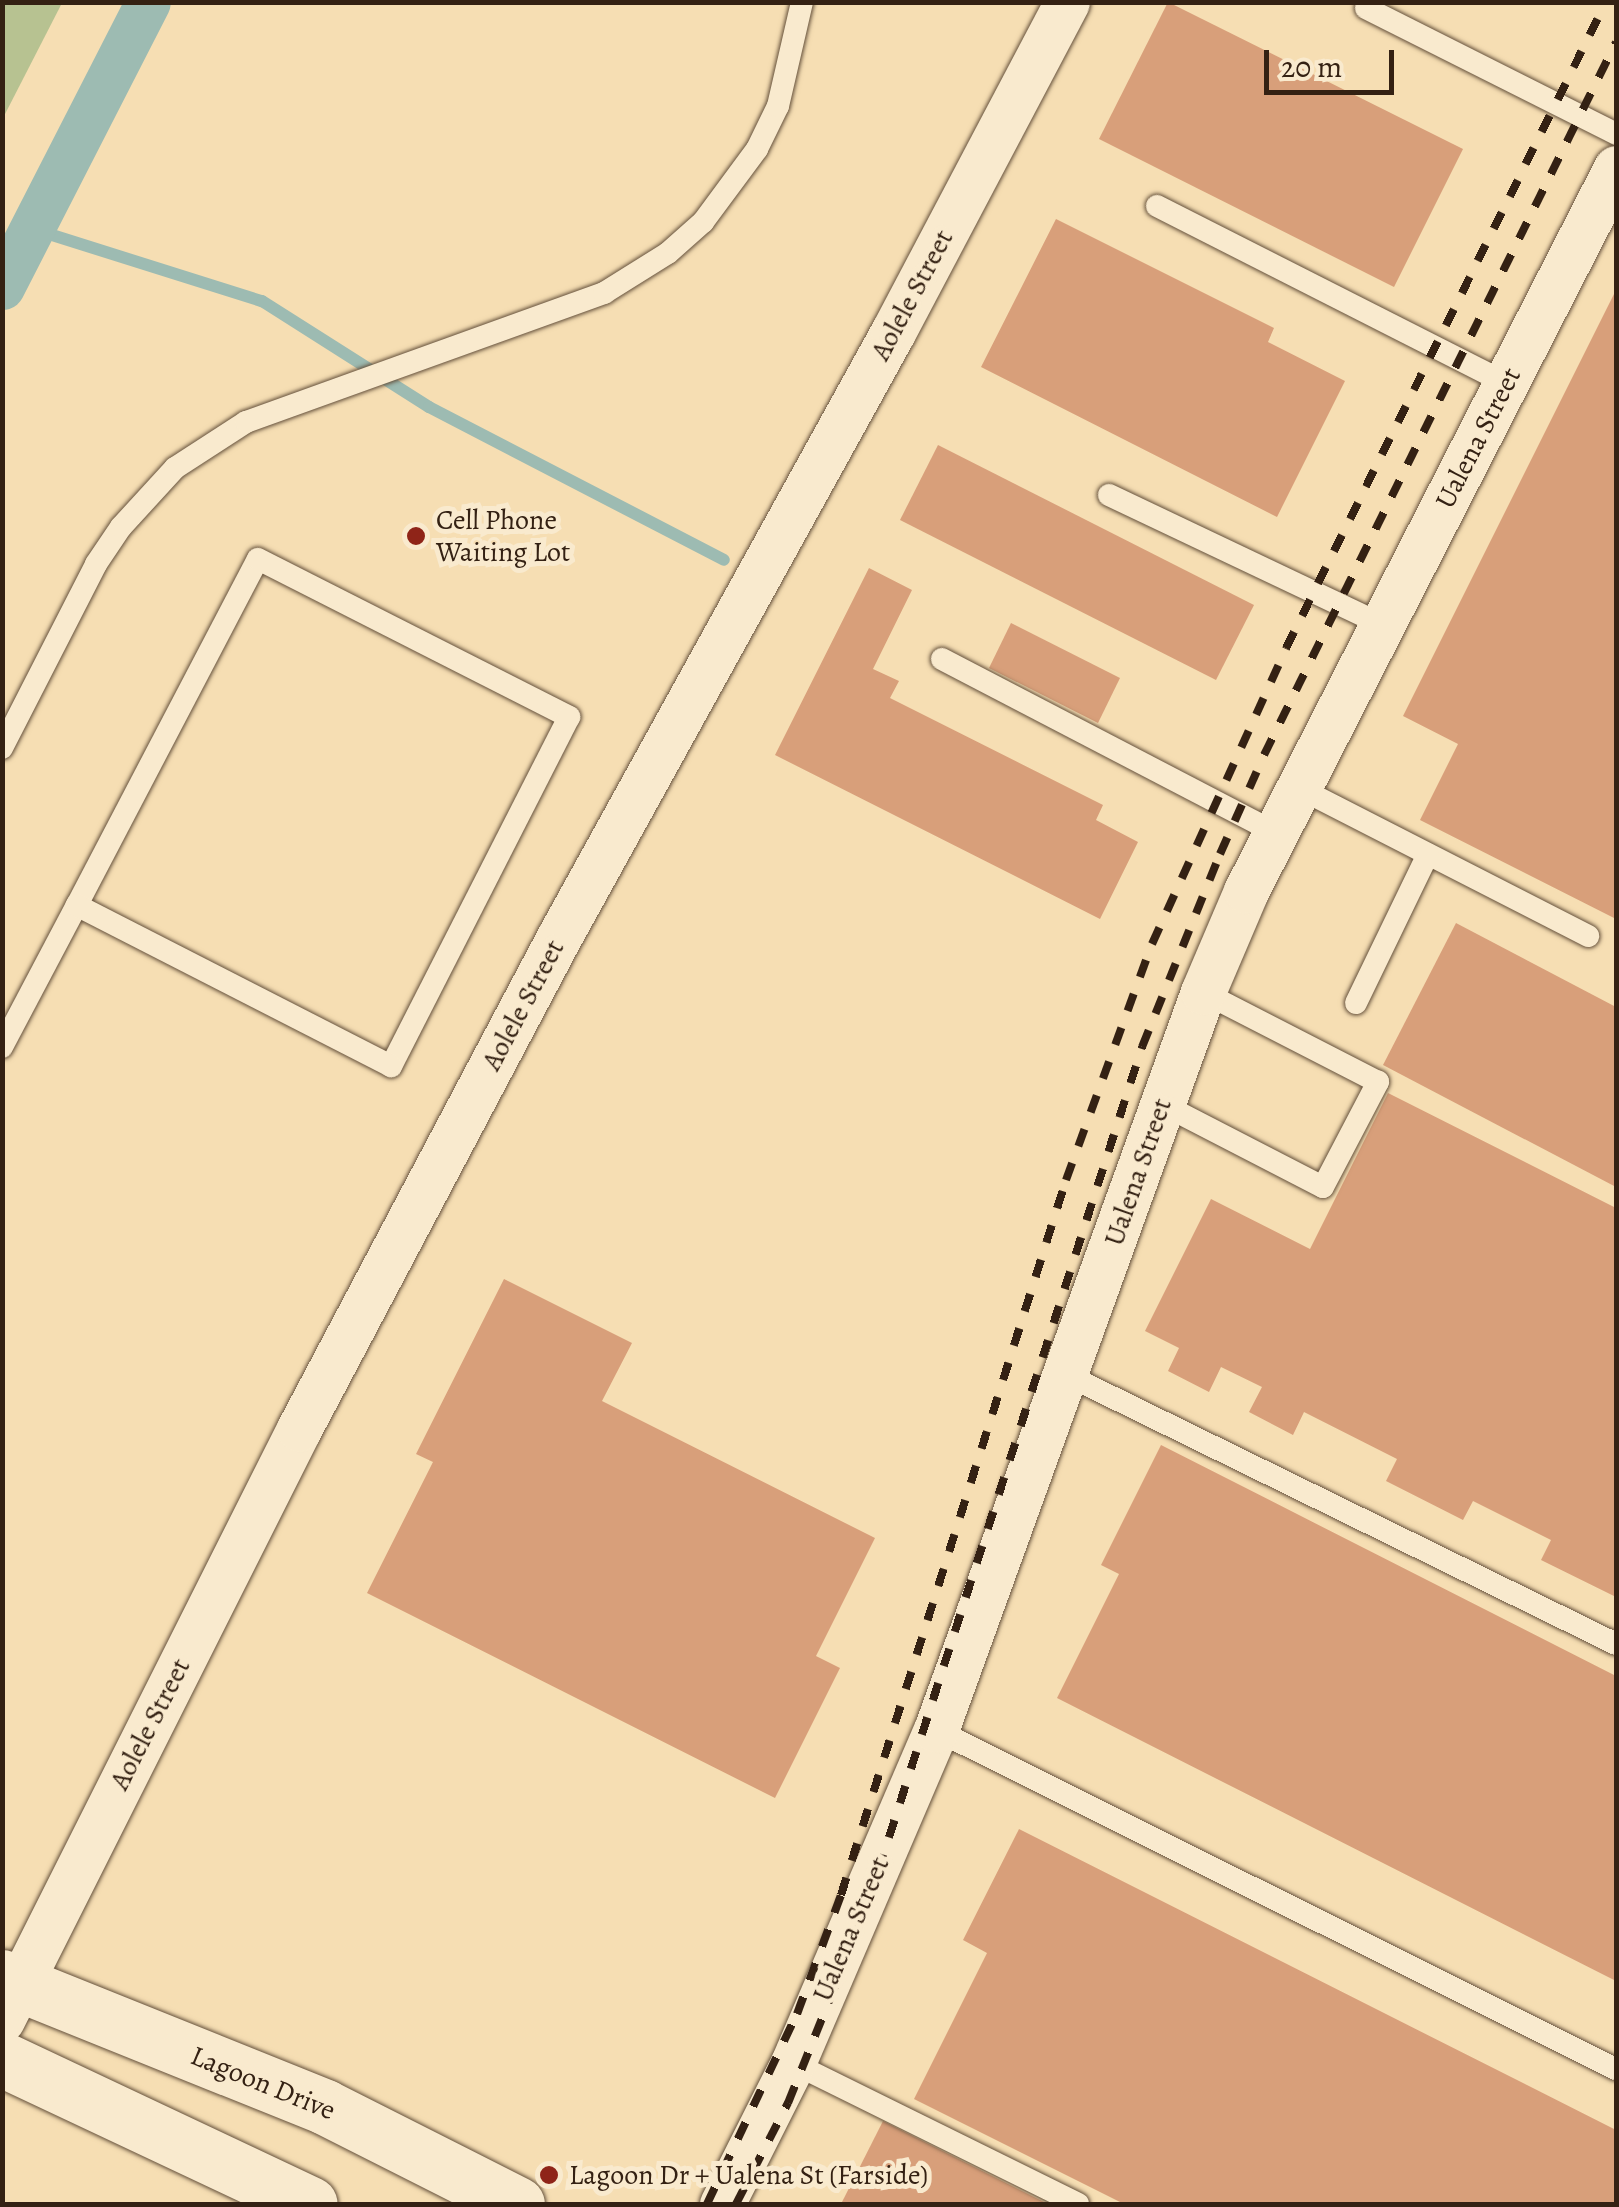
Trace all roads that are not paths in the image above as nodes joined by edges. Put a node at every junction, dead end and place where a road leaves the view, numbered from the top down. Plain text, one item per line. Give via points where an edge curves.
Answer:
1 (802, 2) edge
2 (1067, 2) edge
3 (1366, 8) dead end
4 (1616, 134) edge
5 (1610, 194) edge
6 (1157, 206) dead end
7 (1506, 383) junction
8 (1109, 494) dead end
9 (1383, 625) junction
10 (942, 659) dead end
11 (2, 748) edge
12 (1300, 788) junction
13 (1276, 834) junction
14 (1428, 854) junction
15 (76, 906) junction
16 (1588, 936) dead end
17 (1202, 992) junction
18 (1356, 1003) dead end
19 (2, 1047) edge
20 (1162, 1104) junction
21 (1067, 1376) junction
22 (1616, 1644) edge
23 (936, 1730) junction
24 (8, 1994) edge
25 (2, 2060) edge
26 (793, 2063) junction
27 (1616, 2068) edge
28 (310, 2204) edge
29 (517, 2204) edge
30 (722, 2204) edge
31 (1078, 2204) edge

1 - 11 lane via 778,106 757,149 703,222 604,293 290,404 206,445 175,468 96,564
2 - 24 street, Aolele Street via 558,939
3 - 4 lane
5 - 7 street, Ualena Street
6 - 7 lane
7 - 9 street, Ualena Street
8 - 9 lane
9 - 12 street, Ualena Street
10 - 13 lane
12 - 13 street, Ualena Street
12 - 14 lane
13 - 17 street, Ualena Street
14 - 16 lane
14 - 18 lane
15 - 15 lane via 258,559 569,717 391,1066
15 - 19 lane
17 - 20 street, Ualena Street
17 - 20 lane via 1378,1082 1323,1187
20 - 21 street, Ualena Street
21 - 22 lane
21 - 23 street, Ualena Street
23 - 26 street, Ualena Street
23 - 27 lane
24 - 29 street, Lagoon Drive via 325,2107
25 - 28 street
26 - 30 street, Ualena Street
26 - 31 lane

